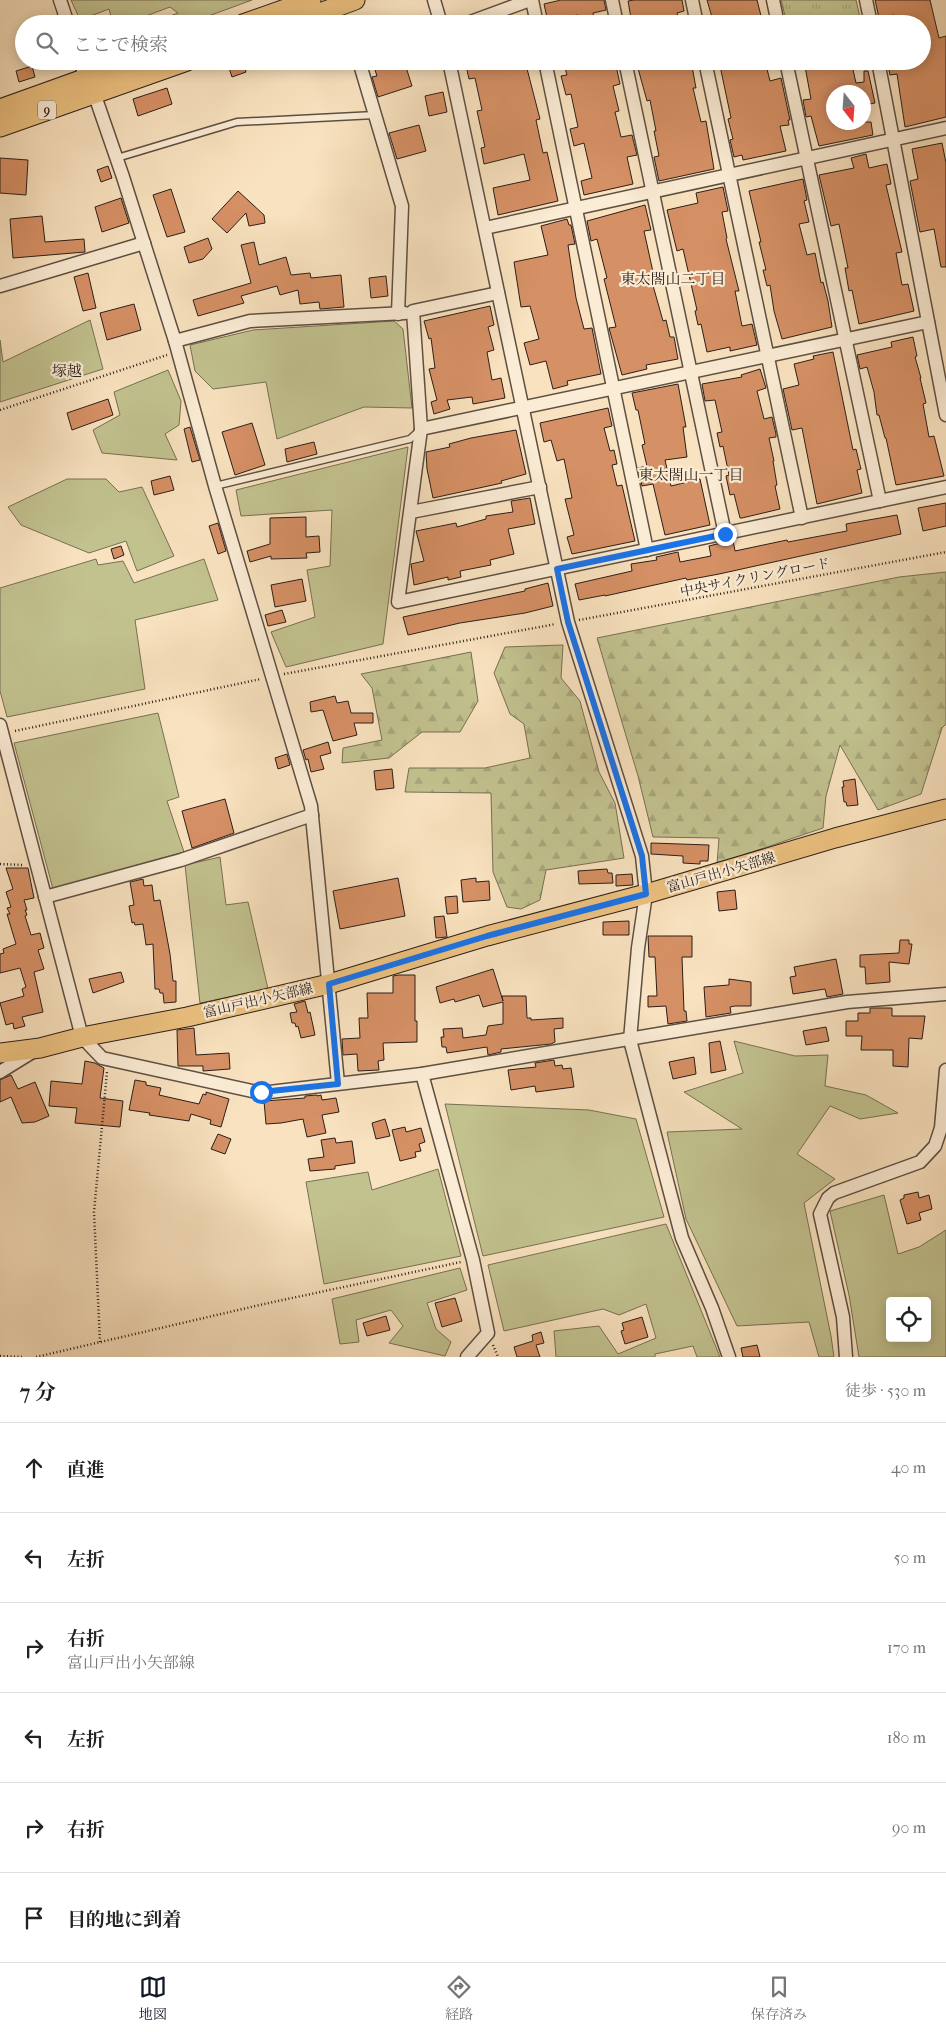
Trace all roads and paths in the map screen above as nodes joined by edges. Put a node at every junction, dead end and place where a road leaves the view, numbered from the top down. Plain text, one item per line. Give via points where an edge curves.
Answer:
1 (60, 0) edge
2 (311, 0) edge
3 (355, 0) edge
4 (434, 0) edge
5 (531, 0) edge
6 (612, 0) edge
7 (692, 0) edge
8 (773, 0) edge
9 (866, 0) edge
10 (65, 15) edge
11 (268, 15) edge
12 (314, 15) edge
13 (438, 15) edge
14 (490, 15) edge
15 (535, 15) edge
16 (615, 15) edge
17 (695, 15) edge
18 (776, 15) edge
19 (869, 15) edge
20 (109, 70) edge
21 (134, 70) edge
22 (362, 70) edge
23 (451, 70) edge
24 (547, 70) edge
25 (627, 70) edge
26 (707, 70) edge
27 (788, 70) edge
28 (880, 70) edge
29 (86, 78) edge
30 (0, 109) edge
31 (374, 114) junction
32 (0, 127) edge
33 (946, 128) edge
34 (893, 140) junction
35 (117, 158) junction
36 (807, 158) junction
37 (729, 175) junction
38 (653, 192) junction
39 (575, 209) junction
40 (485, 228) junction
41 (144, 243) junction
42 (0, 286) edge
43 (498, 293) junction
44 (413, 311) junction
45 (398, 314) junction
46 (928, 322) junction
47 (845, 339) junction
48 (177, 346) junction
49 (767, 356) junction
50 (691, 372) junction
51 (613, 389) junction
52 (523, 408) junction
53 (945, 408) edge
54 (0, 410) edge
55 (421, 429) junction
56 (215, 486) junction
57 (540, 487) junction
58 (946, 487) edge
59 (880, 501) junction
60 (411, 512) junction
61 (802, 518) junction
62 (725, 534) junction
63 (647, 550) junction
64 (946, 552) edge
65 (557, 569) junction
66 (568, 622) junction
67 (0, 725) edge
68 (946, 809) edge
69 (312, 815) junction
70 (0, 864) edge
71 (37, 866) junction
72 (646, 894) junction
73 (45, 897) junction
74 (329, 984) junction
75 (946, 994) edge
76 (82, 1037) junction
77 (630, 1040) junction
78 (40, 1048) junction
79 (0, 1053) edge
80 (109, 1059) junction
81 (946, 1070) edge
82 (0, 1072) edge
83 (422, 1074) junction
84 (338, 1084) junction
85 (473, 1260) junction
86 (100, 1342) junction
87 (0, 1356) edge
88 (22, 1357) edge
89 (36, 1357) edge
90 (467, 1357) edge
91 (729, 1357) edge
92 (846, 1357) edge

1 - 10 street
2 - 11 main road
3 - 12 main road
4 - 13 street
5 - 14 street
5 - 15 street
6 - 16 street
7 - 17 street
8 - 18 street
9 - 19 street
20 - 29 main road, 9
21 - 29 main road, 9
22 - 31 street
23 - 40 street
24 - 39 street
25 - 38 street
26 - 37 street
27 - 36 street
28 - 34 street
29 - 30 main road, 9
29 - 32 main road, 9
29 - 35 street
31 - 35 lane via 236,122
31 - 45 street via 402,206
33 - 34 street
34 - 36 street
34 - 46 street
35 - 41 street
36 - 37 street
36 - 47 street
37 - 38 street
37 - 49 street
38 - 39 street
38 - 50 street
39 - 40 street
39 - 51 street
40 - 43 street
41 - 42 street
41 - 48 street
43 - 44 street
43 - 52 street
44 - 45 street
44 - 55 street
45 - 48 street via 250,321
46 - 47 street
46 - 53 street
47 - 49 street
47 - 59 street
48 - 54 path
48 - 56 street
49 - 50 street
49 - 61 street
50 - 51 street
50 - 62 street
51 - 52 street
51 - 63 street
52 - 55 street
52 - 57 street
55 - 56 lane via 410,439
55 - 60 street
56 - 69 street
57 - 60 street
57 - 65 street
58 - 59 street
59 - 61 street
60 - 65 street via 398,602
61 - 62 street
62 - 63 street
63 - 65 street
64 - 66 path, 中央サイクリングロード
65 - 66 street
66 - 72 street via 642,856
67 - 71 street
68 - 72 main road, 富山戸出小矢部線
69 - 73 street via 181,860
69 - 74 street
70 - 71 path
71 - 73 street
72 - 74 main road, 富山戸出小矢部線 via 487,936
72 - 77 street
73 - 76 street
74 - 76 main road, 富山戸出小矢部線
74 - 84 street
75 - 77 street via 847,1002
76 - 78 main road, 富山戸出小矢部線
76 - 80 street via 102,1058
77 - 83 street
77 - 91 street via 682,1238
78 - 79 main road, 富山戸出小矢部線
78 - 82 street
80 - 84 street via 261,1092
80 - 86 path via 94,1212
81 - 92 street via 942,1128 935,1146 920,1162 834,1193 820,1214 843,1316
83 - 84 street
83 - 85 street
85 - 86 path
85 - 90 street via 488,1333
86 - 89 path
87 - 88 path

